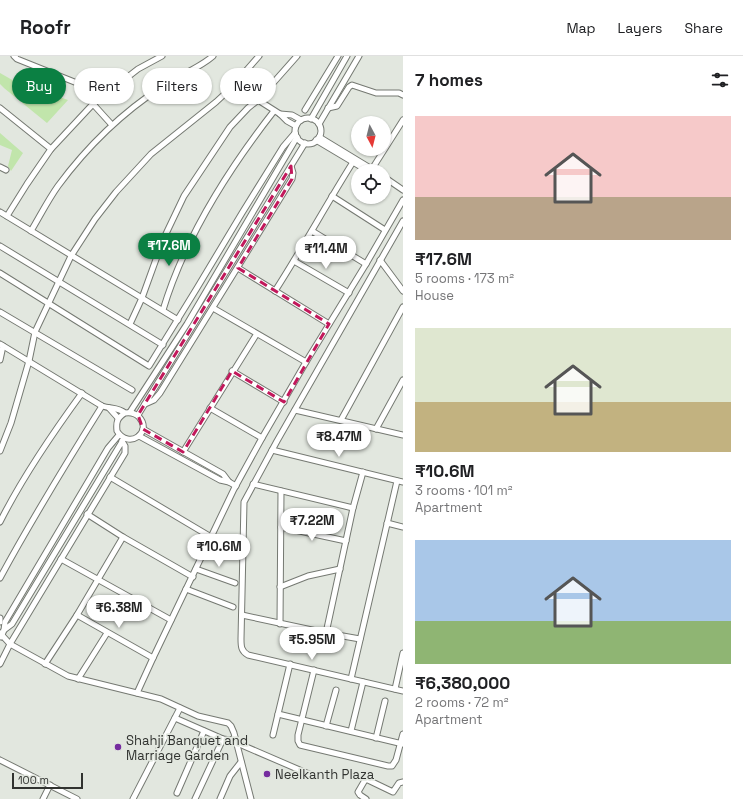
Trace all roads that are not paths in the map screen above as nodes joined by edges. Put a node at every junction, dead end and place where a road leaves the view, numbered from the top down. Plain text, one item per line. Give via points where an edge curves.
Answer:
1 (14, 56) edge
2 (162, 56) edge
3 (213, 56) edge
4 (259, 56) edge
5 (297, 56) edge
6 (338, 56) edge
7 (347, 56) edge
8 (359, 56) edge
9 (152, 58) edge
10 (248, 68) edge
11 (134, 72) edge
12 (276, 80) edge
13 (74, 82) edge
14 (403, 95) edge
15 (220, 98) edge
16 (93, 104) joint
17 (253, 104) edge
18 (264, 104) edge
19 (0, 108) edge
20 (328, 108) junction
21 (306, 110) dead end
22 (274, 111) junction
23 (280, 114) junction
24 (311, 118) junction
25 (301, 120) junction
26 (403, 120) edge
27 (319, 124) junction
28 (112, 125) junction
29 (296, 126) junction
30 (296, 135) junction
31 (317, 139) junction
32 (305, 143) junction
33 (51, 150) junction
34 (353, 162) junction
35 (358, 164) edge
36 (361, 164) edge
37 (375, 164) edge
38 (291, 166) junction
39 (0, 167) edge
40 (6, 170) dead end
41 (391, 182) edge
42 (391, 184) edge
43 (403, 190) edge
44 (332, 196) junction
45 (403, 200) edge
46 (0, 212) edge
47 (7, 216) junction
48 (403, 221) edge
49 (312, 230) junction
50 (386, 230) junction
51 (31, 231) junction
52 (0, 246) edge
53 (72, 256) junction
54 (380, 260) junction
55 (294, 261) junction
56 (366, 264) junction
57 (238, 268) junction
58 (0, 273) edge
59 (58, 282) junction
60 (275, 291) junction
61 (403, 291) edge
62 (349, 293) junction
63 (142, 298) junction
64 (48, 303) junction
65 (403, 307) edge
66 (213, 308) junction
67 (163, 310) junction
68 (0, 312) edge
69 (178, 320) junction
70 (130, 324) junction
71 (329, 324) junction
72 (35, 332) junction
73 (256, 334) junction
74 (1, 345) edge
75 (162, 345) junction
76 (0, 360) edge
77 (29, 361) junction
78 (306, 362) junction
79 (232, 372) junction
80 (403, 380) edge
81 (132, 390) dead end
82 (82, 393) junction
83 (284, 402) junction
84 (145, 404) junction
85 (102, 406) junction
86 (109, 408) junction
87 (210, 408) junction
88 (295, 410) junction
89 (128, 413) junction
90 (138, 415) junction
91 (118, 418) junction
92 (341, 420) junction
93 (143, 429) junction
94 (376, 429) junction
95 (403, 435) edge
96 (139, 436) junction
97 (122, 438) junction
98 (262, 438) junction
99 (272, 450) junction
100 (0, 451) edge
101 (183, 452) junction
102 (363, 472) junction
103 (110, 477) junction
104 (400, 481) edge
105 (229, 482) junction
106 (253, 484) junction
107 (236, 486) junction
108 (281, 491) junction
109 (354, 508) junction
110 (88, 514) junction
111 (0, 522) edge
112 (387, 523) junction
113 (281, 527) junction
114 (403, 527) edge
115 (123, 537) junction
116 (211, 537) junction
117 (346, 542) junction
118 (61, 559) junction
119 (196, 569) junction
120 (340, 569) junction
121 (192, 577) junction
122 (0, 578) edge
123 (97, 580) junction
124 (235, 583) dead end
125 (280, 587) junction
126 (186, 589) junction
127 (233, 607) dead end
128 (77, 615) junction
129 (242, 615) junction
130 (0, 618) edge
131 (171, 620) junction
132 (0, 622) edge
133 (280, 624) junction
134 (107, 632) junction
135 (326, 633) junction
136 (2, 634) edge
137 (360, 638) junction
138 (10, 644) junction
139 (403, 653) edge
140 (153, 658) junction
141 (0, 664) edge
142 (45, 664) junction
143 (290, 664) junction
144 (314, 670) junction
145 (351, 678) junction
146 (78, 679) junction
147 (363, 682) junction
148 (395, 689) junction
149 (336, 690) dead end
150 (403, 691) edge
151 (137, 693) junction
152 (385, 701) dead end
153 (180, 708) junction
154 (278, 714) junction
155 (175, 718) junction
156 (302, 720) junction
157 (326, 726) junction
158 (204, 731) junction
159 (351, 731) junction
160 (403, 734) edge
161 (273, 735) dead end
162 (376, 738) junction
163 (223, 739) junction
164 (236, 740) junction
165 (402, 743) edge
166 (0, 760) edge
167 (241, 762) junction
168 (309, 774) dead end
169 (403, 782) edge
170 (50, 785) junction
171 (177, 793) dead end
172 (42, 799) edge
173 (77, 799) edge
174 (133, 799) edge
175 (195, 799) edge
176 (220, 799) edge
177 (251, 799) edge
178 (366, 799) edge

1 - 13 street
2 - 9 street
3 - 28 street via 163,86
4 - 10 street
5 - 12 street
6 - 21 street
7 - 24 street
8 - 20 street
9 - 11 street
14 - 20 street via 352,86 337,106
15 - 53 street via 151,154 116,192
16 - 28 street
16 - 33 street
17 - 63 street via 230,127 184,196
18 - 22 street
19 - 33 street
20 - 27 street
22 - 23 street
22 - 67 street via 213,198 173,280
23 - 25 street via 292,115
23 - 29 street
24 - 25 street
24 - 27 street
25 - 29 street
26 - 37 street
27 - 31 street
28 - 51 street via 58,187
29 - 30 street
30 - 32 street
30 - 69 street via 283,148 249,201
30 - 89 street via 187,324
31 - 32 street
31 - 34 street
31 - 36 street
32 - 38 street
33 - 47 street
34 - 35 street
34 - 44 street
38 - 57 street via 294,173 292,179
38 - 84 street
39 - 40 street
41 - 43 street
42 - 43 street
44 - 49 street
44 - 50 street
45 - 50 street
46 - 47 street
47 - 51 street
48 - 54 street
49 - 55 street
49 - 56 street
50 - 56 street
51 - 53 street
52 - 59 street
53 - 59 street
53 - 63 street
54 - 61 street
54 - 88 street
55 - 60 street
55 - 62 street
56 - 62 street
57 - 60 street
57 - 66 street
58 - 64 street
59 - 64 street
59 - 70 street
60 - 71 street
62 - 71 street
63 - 67 street
63 - 70 street
64 - 72 street
64 - 75 street via 149,366
65 - 92 street
66 - 73 street
66 - 84 street via 160,393 154,400
67 - 69 street
68 - 72 street
69 - 75 street
70 - 75 street
71 - 78 street
72 - 77 street
72 - 81 street
73 - 78 street
73 - 79 street
74 - 76 street
74 - 77 street
77 - 82 street
77 - 100 street via 11,424
78 - 83 street
79 - 83 street
79 - 87 street
80 - 94 street
82 - 85 street
82 - 111 street via 44,447
83 - 98 street
84 - 90 street
85 - 86 street
85 - 122 street via 24,533
86 - 89 street
86 - 91 street
87 - 98 street
87 - 101 street
88 - 92 street
88 - 99 street
89 - 90 street
89 - 91 street
90 - 93 street via 143,421
91 - 97 street via 116,431
92 - 94 street
93 - 96 street
93 - 101 street
94 - 95 street
96 - 97 street via 128,440
96 - 105 street via 220,480
97 - 103 street via 125,453
97 - 136 street via 12,624
97 - 136 street via 108,448 5,622
98 - 107 street
99 - 102 street
99 - 106 street
101 - 105 street via 223,474
102 - 104 street
102 - 109 street
103 - 110 street
103 - 116 street
104 - 112 street
105 - 107 street
106 - 108 street
106 - 129 street via 243,507
107 - 116 street
108 - 109 street
108 - 113 street
109 - 117 street
110 - 115 street
110 - 118 street
112 - 114 street
112 - 137 street
113 - 117 street
113 - 125 street
115 - 121 street
115 - 123 street
116 - 119 street
117 - 120 street
118 - 123 street
118 - 138 street
119 - 121 street
119 - 124 street
120 - 125 street via 308,576
120 - 135 street
121 - 126 street
123 - 128 street
123 - 131 street
125 - 133 street
126 - 127 street
126 - 131 street
128 - 134 street
128 - 142 street
129 - 133 street
129 - 143 street via 241,645 244,652
130 - 132 street
131 - 140 street
133 - 135 street
134 - 140 street
134 - 146 street
135 - 137 street
136 - 138 street
137 - 145 street
138 - 141 street
138 - 142 street
139 - 148 street
140 - 151 street
142 - 146 street
143 - 144 street
143 - 154 street
144 - 145 street
144 - 156 street
145 - 147 street
146 - 151 street
147 - 148 street
147 - 159 street
148 - 150 street
149 - 157 street
151 - 153 street via 167,701
152 - 162 street
153 - 155 street
153 - 164 street via 198,716 228,723
154 - 156 street
154 - 161 street
155 - 158 street
155 - 174 street
156 - 157 street
156 - 165 street via 298,738 300,745 383,765 394,764
157 - 159 street
158 - 163 street
158 - 171 street
159 - 162 street
160 - 165 street
162 - 165 street
163 - 164 street
163 - 175 street
164 - 167 street
164 - 168 street
166 - 170 street
167 - 176 street via 230,776
167 - 177 street
169 - 178 street via 399,783 393,792 365,780 358,792
170 - 172 street
170 - 173 street

